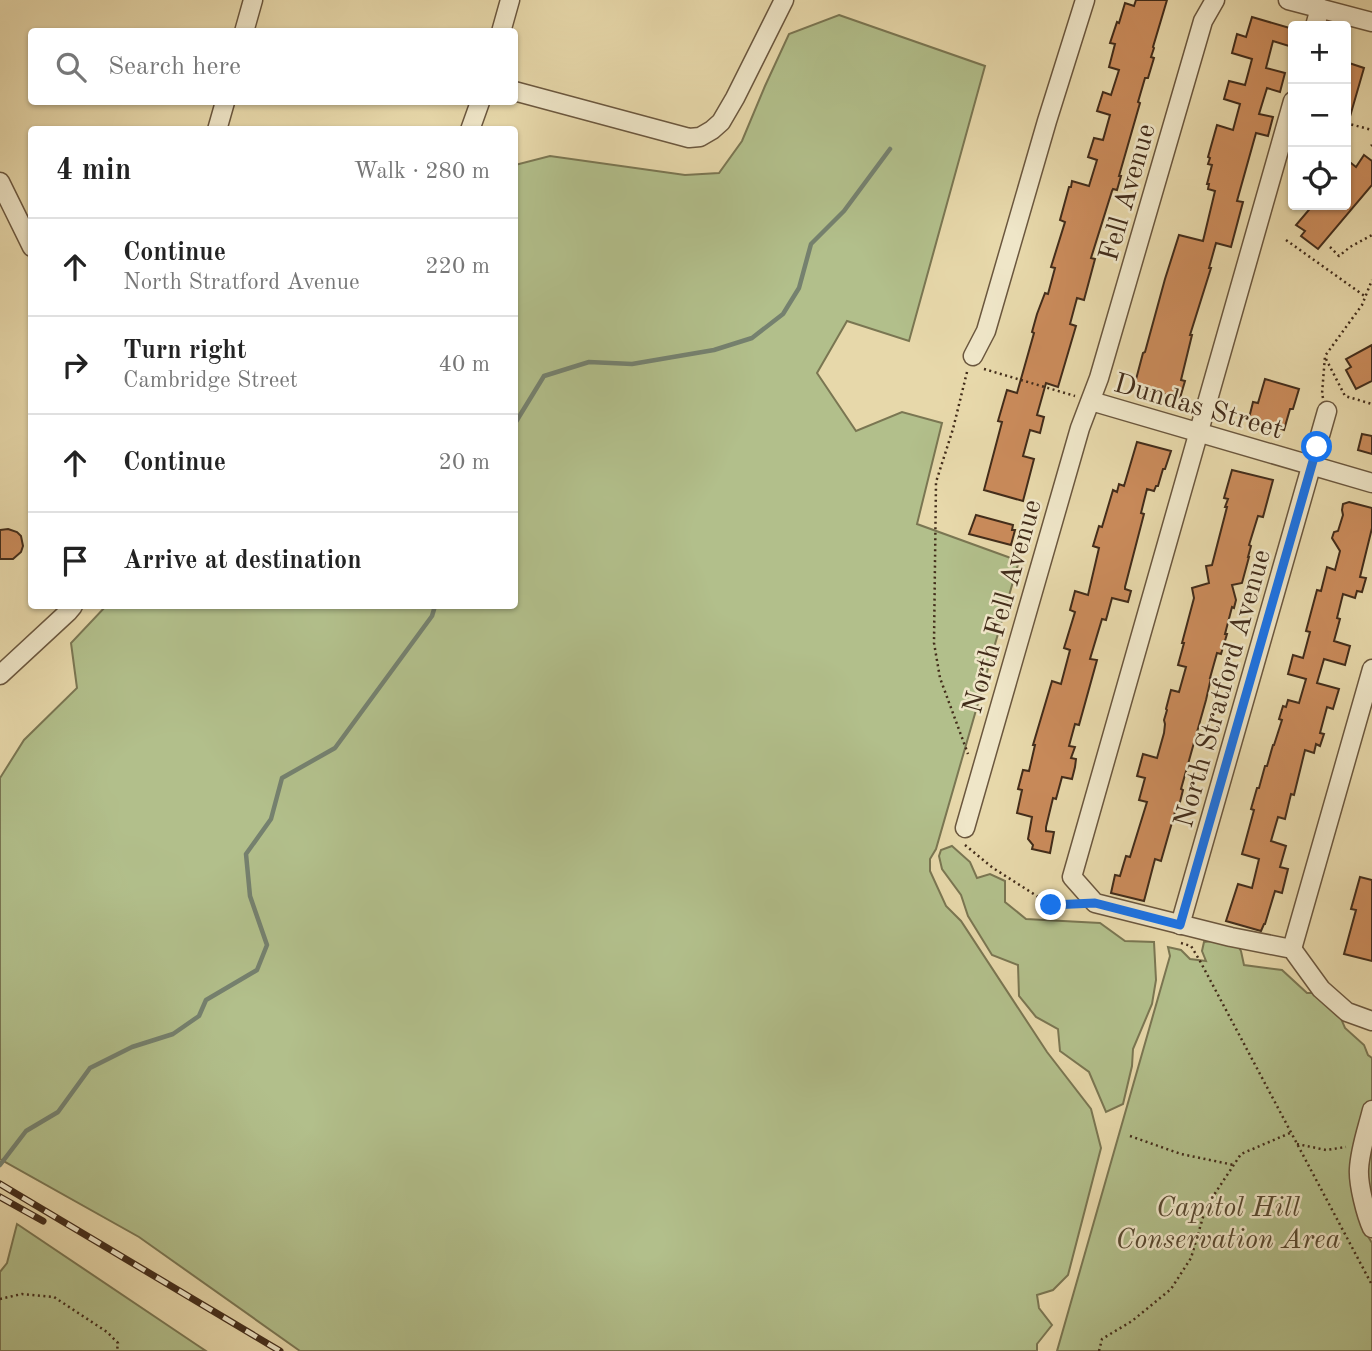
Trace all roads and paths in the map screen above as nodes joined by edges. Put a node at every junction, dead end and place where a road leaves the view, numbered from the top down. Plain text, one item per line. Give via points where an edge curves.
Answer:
1 (253, 0) edge
2 (510, 0) edge
3 (784, 0) edge
4 (1085, 0) edge
5 (1215, 0) edge
6 (1288, 0) edge
7 (1343, 7) edge
8 (1320, 8) junction
9 (1316, 21) edge
10 (1372, 22) edge
11 (245, 28) edge
12 (502, 28) edge
13 (518, 92) edge
14 (224, 105) edge
15 (479, 105) edge
16 (1351, 124) edge
17 (218, 126) edge
18 (471, 126) edge
19 (1372, 130) edge
20 (1288, 141) edge
21 (0, 182) edge
22 (1372, 235) edge
23 (28, 239) edge
24 (1286, 240) dead end
25 (1330, 247) dead end
26 (1372, 280) edge
27 (1366, 297) junction
28 (973, 356) junction
29 (1325, 356) junction
30 (1086, 399) junction
31 (1372, 404) edge
32 (1327, 411) joint
33 (1198, 432) junction
34 (1312, 465) junction
35 (1372, 483) edge
36 (70, 609) edge
37 (1372, 669) edge
38 (0, 675) edge
39 (972, 763) dead end
40 (963, 834) joint
41 (1095, 903) junction
42 (1178, 933) junction
43 (1292, 948) junction
44 (1372, 1021) edge
45 (1372, 1110) edge
46 (1291, 1132) junction
47 (1130, 1136) dead end
48 (1297, 1144) junction
49 (1362, 1145) junction
50 (1234, 1165) junction
51 (1372, 1228) edge
52 (1372, 1285) edge
53 (0, 1299) edge
54 (117, 1351) edge
55 (1099, 1351) edge

1 - 11 street
2 - 12 street
3 - 13 street via 721,122 700,136 689,138
4 - 28 street via 986,331
5 - 30 street, Fell Avenue via 1203,21
6 - 8 street
7 - 8 street
7 - 10 street
8 - 9 street
14 - 17 street
15 - 18 street
16 - 19 path
20 - 33 street via 1259,248
21 - 23 street
22 - 25 path via 1339,256
24 - 27 path
26 - 27 path
27 - 29 path
28 - 30 path via 981,369
28 - 39 path via 936,482 934,643 940,677
29 - 31 path via 1345,396
29 - 32 path via 1322,394
30 - 33 street, Dundas Street
30 - 40 street, North Fell Avenue
32 - 34 street, North Stratford Avenue
33 - 34 street, Dundas Street
33 - 41 street via 1072,877
34 - 35 street, Dundas Street
34 - 42 street, North Stratford Avenue
36 - 38 street
37 - 43 street
40 - 41 path via 993,868 1051,905
41 - 42 street
42 - 43 street
42 - 46 path via 1200,961
43 - 44 street via 1321,989 1347,1012
45 - 49 street
46 - 48 path
46 - 50 path via 1241,1154
47 - 50 path via 1181,1154
48 - 49 path via 1326,1150
48 - 52 path
49 - 51 street via 1358,1173
50 - 55 path via 1206,1207 1191,1258 1171,1289 1102,1339
53 - 54 path via 22,1294 54,1297 107,1332 118,1343

